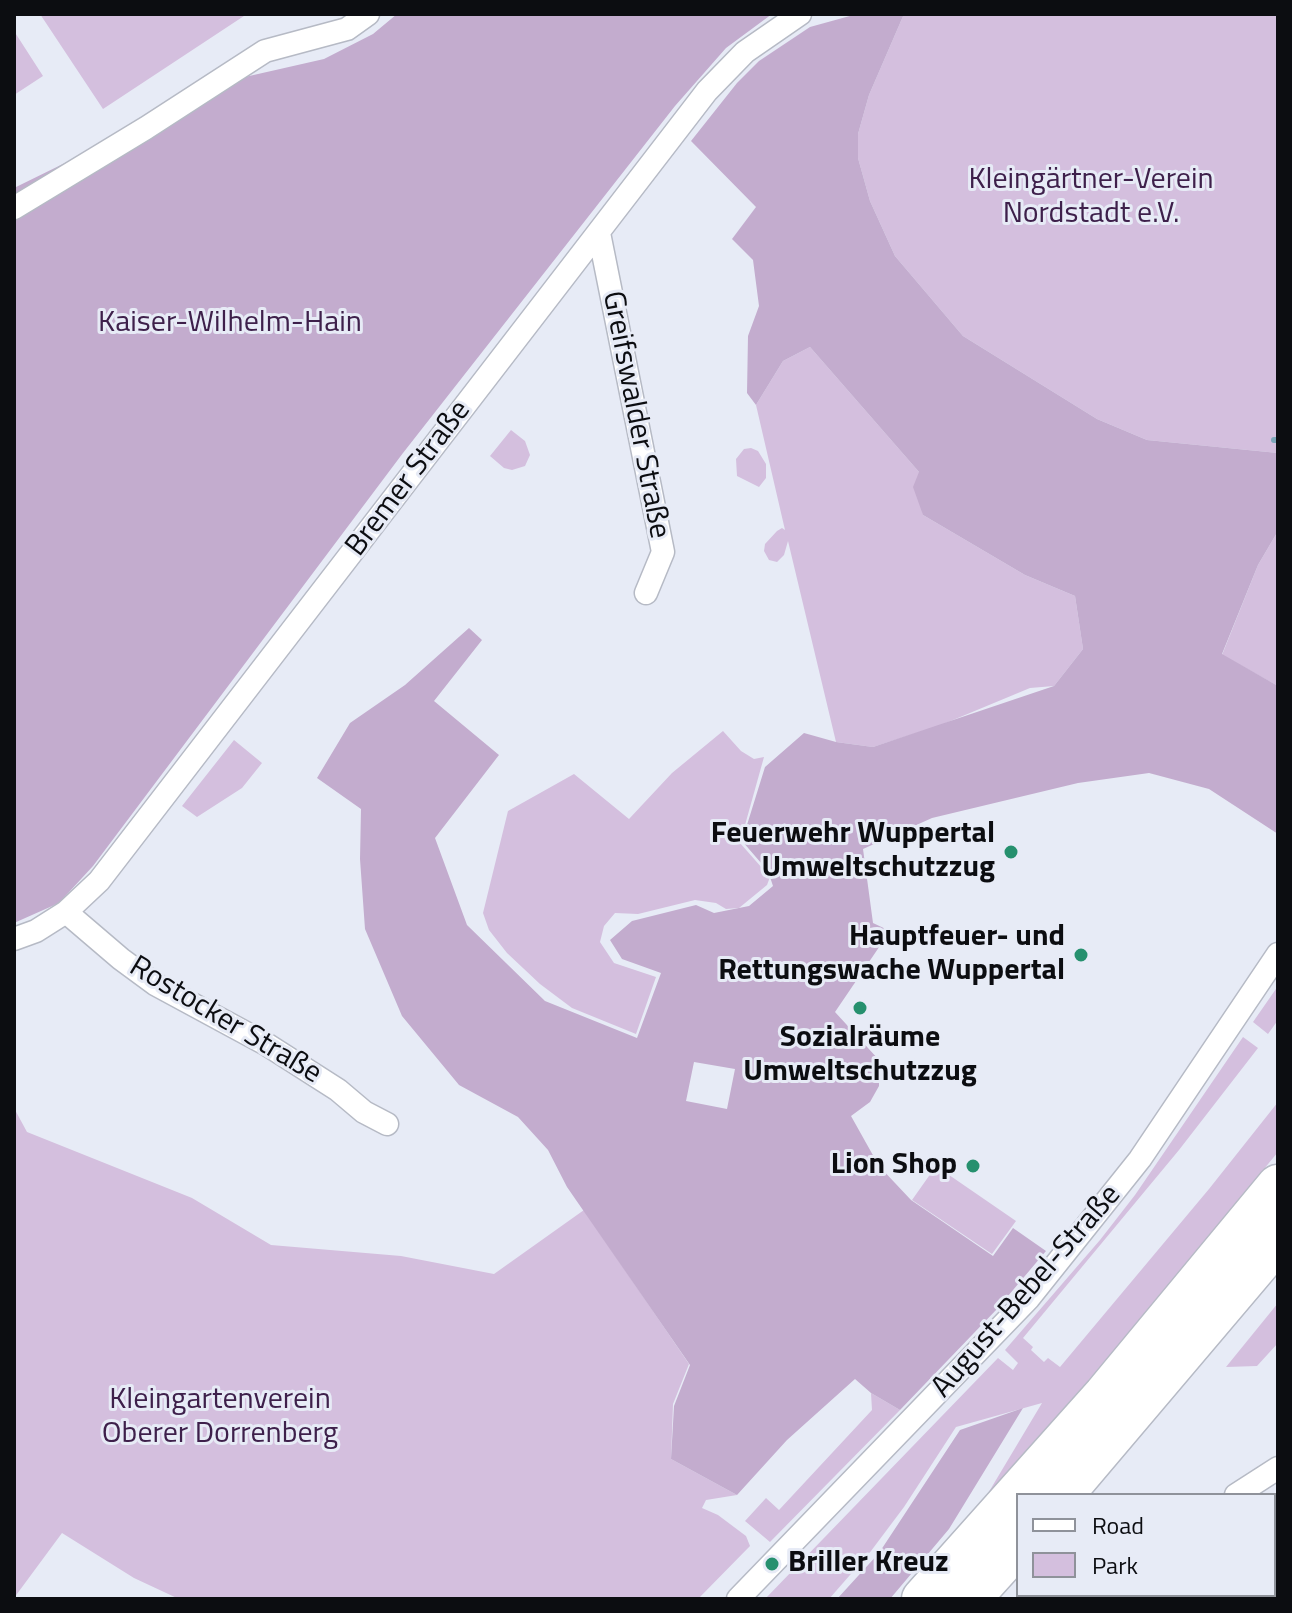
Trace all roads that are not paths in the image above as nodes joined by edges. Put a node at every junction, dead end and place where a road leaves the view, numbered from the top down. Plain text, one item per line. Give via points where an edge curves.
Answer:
1 (368, 14) edge
2 (800, 14) edge
3 (14, 208) edge
4 (599, 233) junction
5 (646, 593) dead end
6 (66, 912) junction
7 (14, 939) edge
8 (1278, 954) edge
9 (387, 1124) dead end
10 (1278, 1186) edge
11 (1278, 1240) edge
12 (1278, 1468) edge
13 (1018, 1493) edge
14 (1064, 1493) edge
15 (1239, 1493) edge
16 (1016, 1495) edge
17 (1016, 1547) edge
18 (738, 1599) edge
19 (923, 1599) edge
20 (969, 1599) edge

1 - 3 street via 347,29 265,51
2 - 4 street, Bremer Straße via 745,52 707,91
4 - 5 street, Greifswalder Straße via 663,552
4 - 6 street, Bremer Straße via 99,881
6 - 7 street, Bremer Straße
6 - 9 street, Rostocker Straße via 155,984 266,1044
8 - 18 street, August-Bebel-Straße via 1140,1159 1029,1298
10 - 13 highway
11 - 14 highway
12 - 15 street
16 - 19 highway
17 - 20 highway

